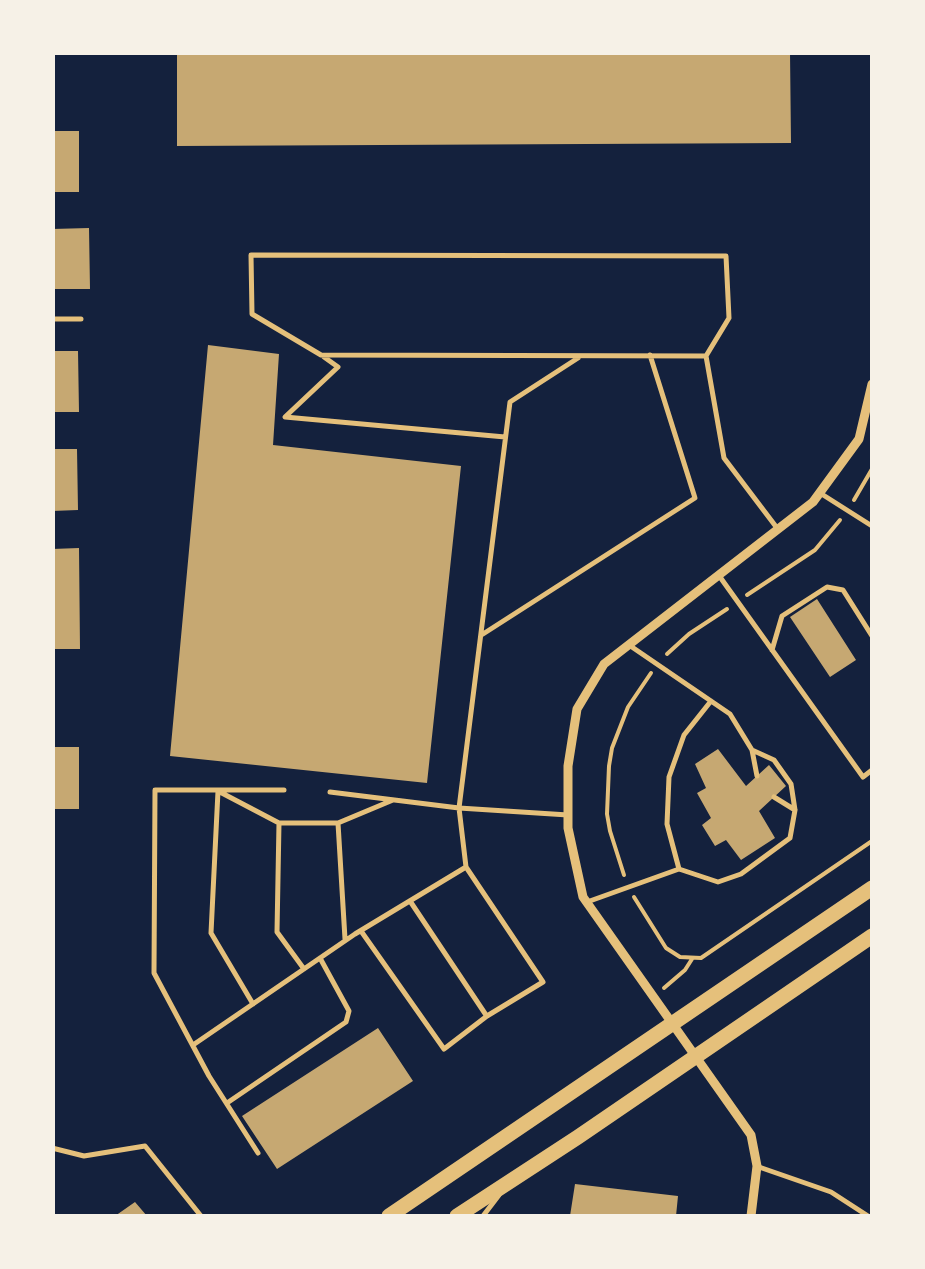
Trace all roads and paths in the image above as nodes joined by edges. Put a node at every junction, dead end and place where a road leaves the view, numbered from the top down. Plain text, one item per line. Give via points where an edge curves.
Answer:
1 (81, 318) dead end
2 (52, 319) edge
3 (322, 355) junction
4 (650, 355) junction
5 (580, 356) junction
6 (706, 356) junction
7 (872, 384) edge
8 (505, 437) junction
9 (820, 493) junction
10 (871, 524) edge
11 (778, 529) junction
12 (718, 574) junction
13 (481, 636) junction
14 (872, 636) edge
15 (629, 645) junction
16 (772, 650) junction
17 (711, 701) junction
18 (752, 750) junction
19 (872, 770) edge
20 (757, 776) dead end
21 (284, 790) dead end
22 (218, 791) junction
23 (330, 792) dead end
24 (774, 798) dead end
25 (393, 800) junction
26 (460, 808) junction
27 (795, 810) junction
28 (568, 816) junction
29 (279, 823) junction
30 (338, 823) junction
31 (872, 841) edge
32 (466, 867) junction
33 (679, 869) junction
34 (872, 888) edge
35 (410, 901) junction
36 (587, 902) junction
37 (360, 931) junction
38 (872, 936) edge
39 (345, 941) junction
40 (320, 958) junction
41 (304, 969) junction
42 (654, 996) junction
43 (253, 1004) junction
44 (487, 1016) junction
45 (673, 1023) junction
46 (193, 1045) junction
47 (695, 1058) junction
48 (226, 1103) junction
49 (52, 1148) edge
50 (258, 1153) dead end
51 (756, 1166) junction
52 (509, 1182) junction
53 (201, 1216) edge
54 (389, 1216) edge
55 (457, 1216) edge
56 (483, 1216) edge
57 (751, 1216) edge
58 (868, 1216) edge

1 - 2 lane
3 - 5 lane
3 - 6 lane via 252,314 251,255 726,256 729,318
3 - 8 lane via 338,368 285,418
4 - 5 lane
4 - 6 lane
4 - 13 lane via 696,498
5 - 8 lane via 510,402
6 - 11 lane via 724,458
7 - 9 street via 859,439
8 - 13 lane
9 - 10 lane
9 - 11 street
11 - 12 street
12 - 15 street
12 - 16 lane
13 - 26 lane
14 - 16 lane via 843,590 826,587 782,616
15 - 17 lane
15 - 28 street via 604,664 577,709
16 - 19 lane via 863,776
17 - 18 lane via 730,714
17 - 33 lane via 684,735 669,777 667,824
18 - 20 lane
18 - 27 lane via 774,760 791,784
21 - 22 lane
22 - 29 lane
22 - 43 lane via 210,933
22 - 46 lane via 155,790 154,972
23 - 25 lane
24 - 27 lane
25 - 26 lane
25 - 30 lane
26 - 28 lane
26 - 32 lane
27 - 33 lane via 790,838 742,874 718,882
28 - 36 street
29 - 30 lane
29 - 41 lane via 277,932
30 - 39 lane
31 - 42 path via 692,959
32 - 35 lane
32 - 44 lane via 543,982
33 - 36 lane
34 - 45 main road
35 - 37 lane
35 - 44 lane
36 - 42 street
37 - 39 lane
37 - 44 lane via 444,1049
38 - 47 main road
39 - 40 lane
40 - 41 lane
40 - 48 lane via 349,1011 346,1022
41 - 43 lane
42 - 45 street
43 - 46 lane
45 - 47 street
45 - 54 main road
46 - 48 lane
47 - 51 street via 751,1135
47 - 52 main road
48 - 50 lane
49 - 53 lane via 84,1156 145,1146
51 - 57 street
51 - 58 lane via 831,1192
52 - 55 main road
52 - 56 lane

